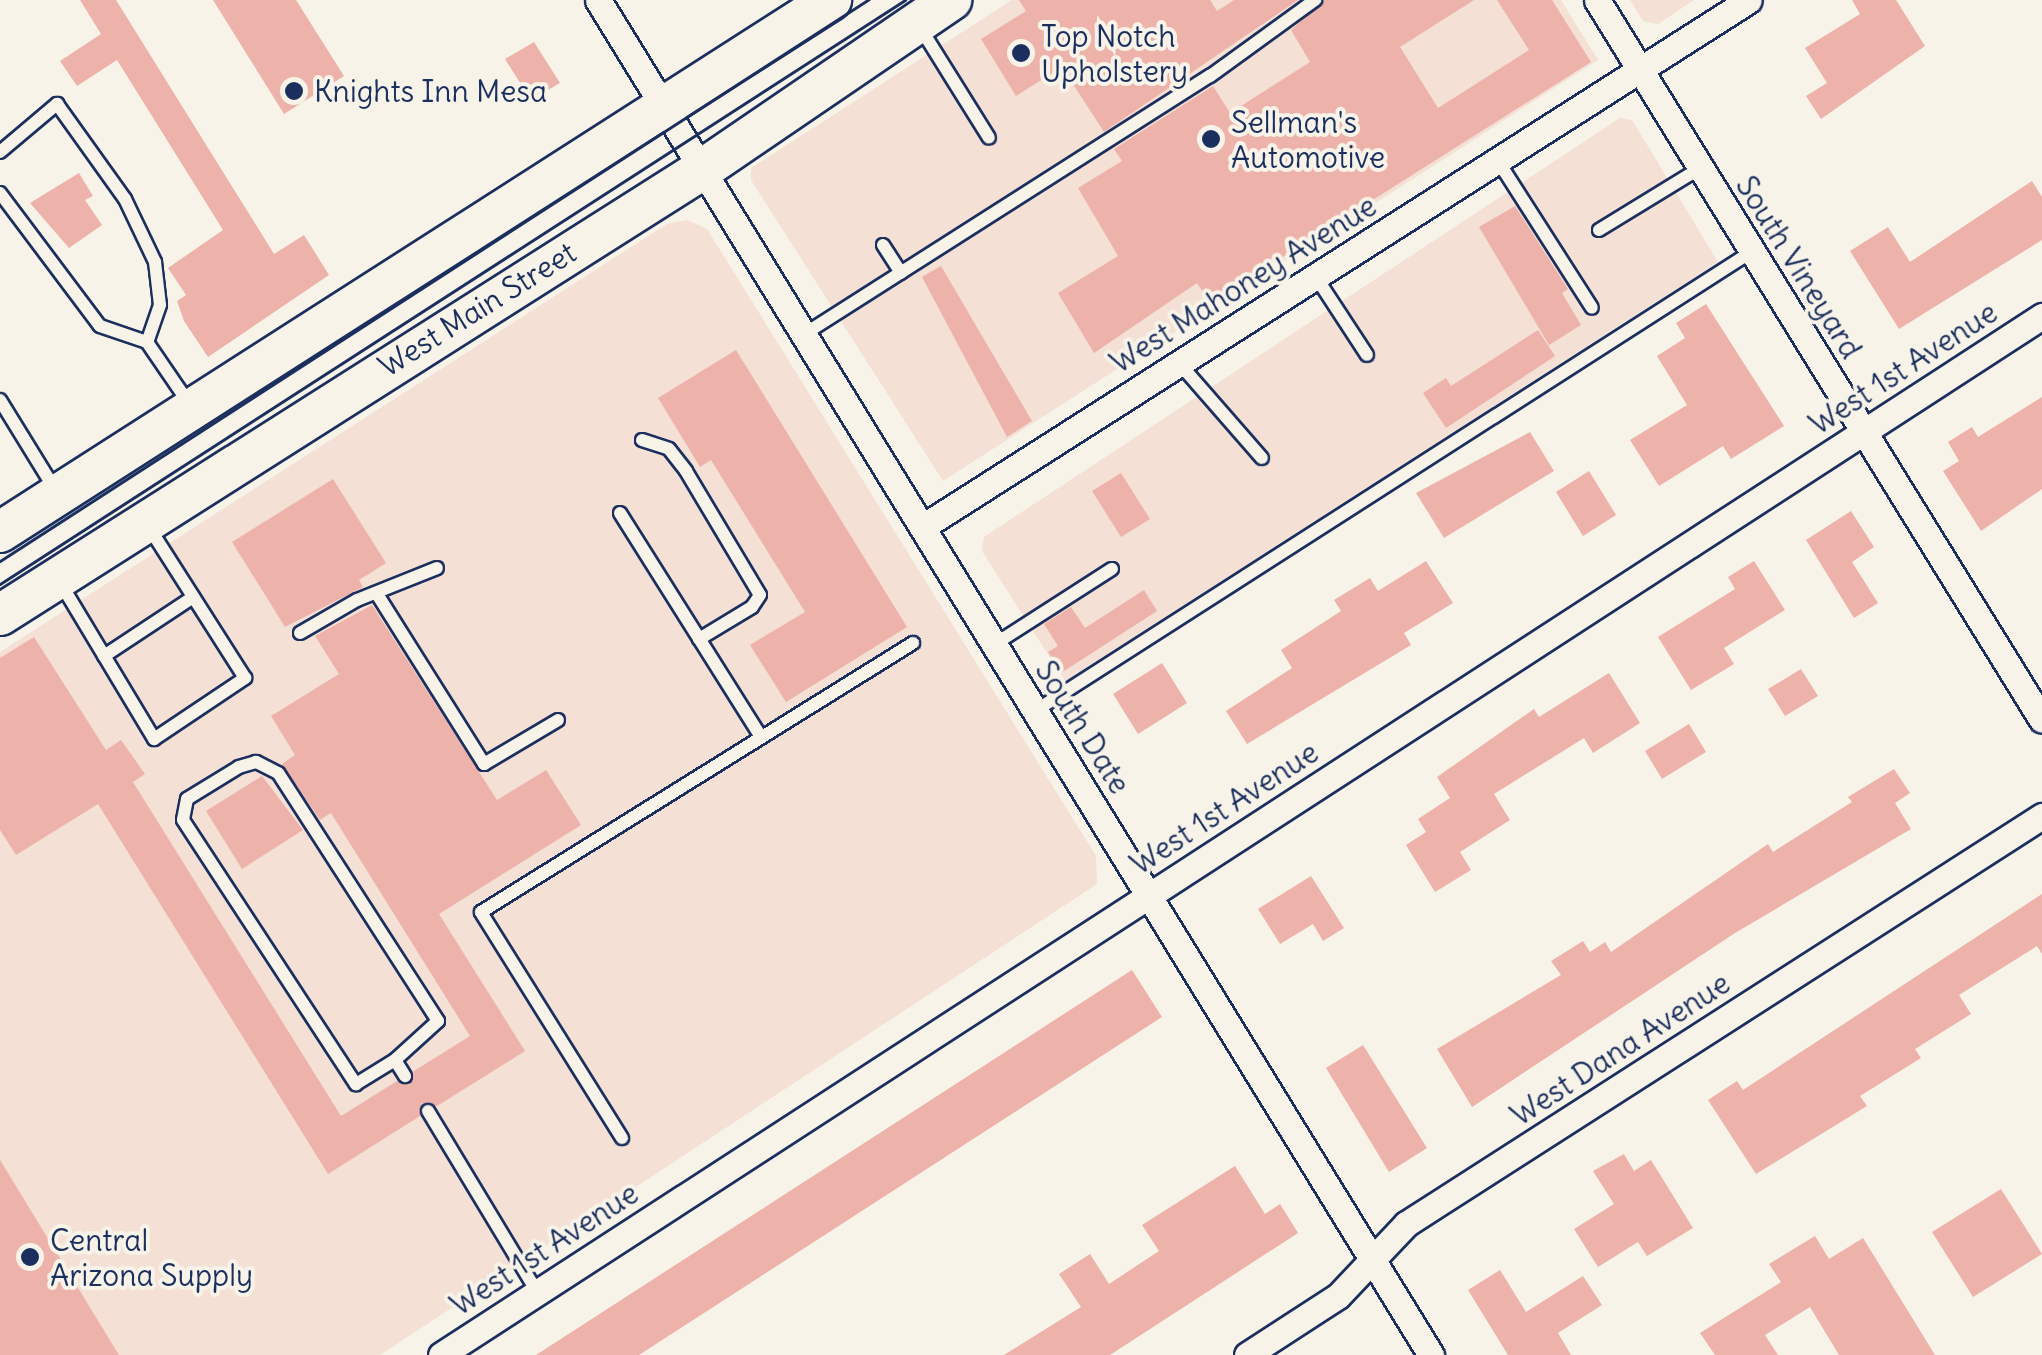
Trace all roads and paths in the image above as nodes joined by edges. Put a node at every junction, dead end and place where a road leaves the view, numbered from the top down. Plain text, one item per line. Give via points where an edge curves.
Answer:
1 (598, 0) edge
2 (830, 0) edge
3 (951, 0) edge
4 (1315, 0) edge
5 (1597, 0) edge
6 (1749, 0) edge
7 (917, 22) junction
8 (1641, 70) junction
9 (672, 120) junction
10 (989, 138) dead end
11 (0, 152) edge
12 (1498, 161) junction
13 (706, 167) junction
14 (1700, 168) junction
15 (0, 193) edge
16 (1600, 230) dead end
17 (882, 245) dead end
18 (1751, 252) junction
19 (900, 273) junction
20 (1316, 277) junction
21 (1592, 308) dead end
22 (2042, 316) edge
23 (806, 332) junction
24 (147, 342) junction
25 (1368, 356) dead end
26 (1179, 364) junction
27 (0, 400) edge
28 (193, 409) junction
29 (1864, 432) junction
30 (642, 440) dead end
31 (1262, 458) dead end
32 (58, 495) junction
33 (620, 513) dead end
34 (145, 521) junction
35 (924, 526) junction
36 (0, 532) edge
37 (437, 568) dead end
38 (1112, 569) dead end
39 (57, 578) junction
40 (377, 594) junction
41 (192, 597) junction
42 (0, 614) edge
43 (300, 633) dead end
44 (699, 638) junction
45 (913, 643) dead end
46 (994, 644) junction
47 (104, 656) junction
48 (1034, 712) junction
49 (558, 720) dead end
50 (2042, 720) edge
51 (761, 737) junction
52 (2042, 816) edge
53 (1149, 894) junction
54 (395, 1060) junction
55 (405, 1076) dead end
56 (428, 1111) dead end
57 (622, 1138) dead end
58 (1374, 1262) junction
59 (537, 1292) junction
60 (441, 1355) edge
61 (1247, 1355) edge
62 (1431, 1355) edge

1 - 9 street, South Date
2 - 9 main road
3 - 7 main road, West Main Street
4 - 19 lane via 1210,76
5 - 8 street, South Vineyard
6 - 8 street, West Mahoney Avenue
7 - 10 lane
7 - 13 main road, West Main Street
8 - 12 street, West Mahoney Avenue
8 - 14 street, South Vineyard
9 - 13 street, South Date
9 - 28 main road
11 - 24 lane via 58,104 125,199 155,262 160,305
12 - 20 street, West Mahoney Avenue
12 - 21 lane
13 - 23 street, South Date
13 - 34 main road, West Main Street
14 - 16 lane
14 - 18 street, South Vineyard
15 - 24 lane via 100,326
17 - 19 lane
18 - 29 street, South Vineyard
18 - 48 lane
19 - 23 lane
20 - 25 lane
20 - 26 street, West Mahoney Avenue
22 - 29 street, West 1st Avenue
23 - 35 street, South Date
24 - 28 lane
26 - 31 lane
26 - 35 street, West Mahoney Avenue
27 - 32 lane
28 - 32 main road
29 - 50 street, South Vineyard
29 - 53 street, West 1st Avenue
30 - 44 lane via 669,449 686,471 760,595
32 - 36 main road
33 - 44 lane
34 - 39 main road, West Main Street
34 - 41 lane
35 - 46 street, South Date
37 - 40 lane
38 - 46 lane
39 - 42 main road, West Main Street
39 - 47 lane
40 - 43 lane
40 - 49 lane via 484,764
41 - 47 lane
41 - 47 lane via 245,678 154,739
44 - 51 lane
45 - 51 lane
46 - 48 street, South Date
48 - 53 street, South Date
51 - 57 lane via 481,912
52 - 58 street, West Dana Avenue via 1406,1224
53 - 58 street, South Date
53 - 59 street, West 1st Avenue
54 - 54 lane via 356,1084 183,820 188,798 256,762 278,773 438,1021
54 - 55 lane
56 - 59 lane
58 - 61 street, West Dana Avenue via 1338,1296
58 - 62 street, South Date
59 - 60 street, West 1st Avenue

